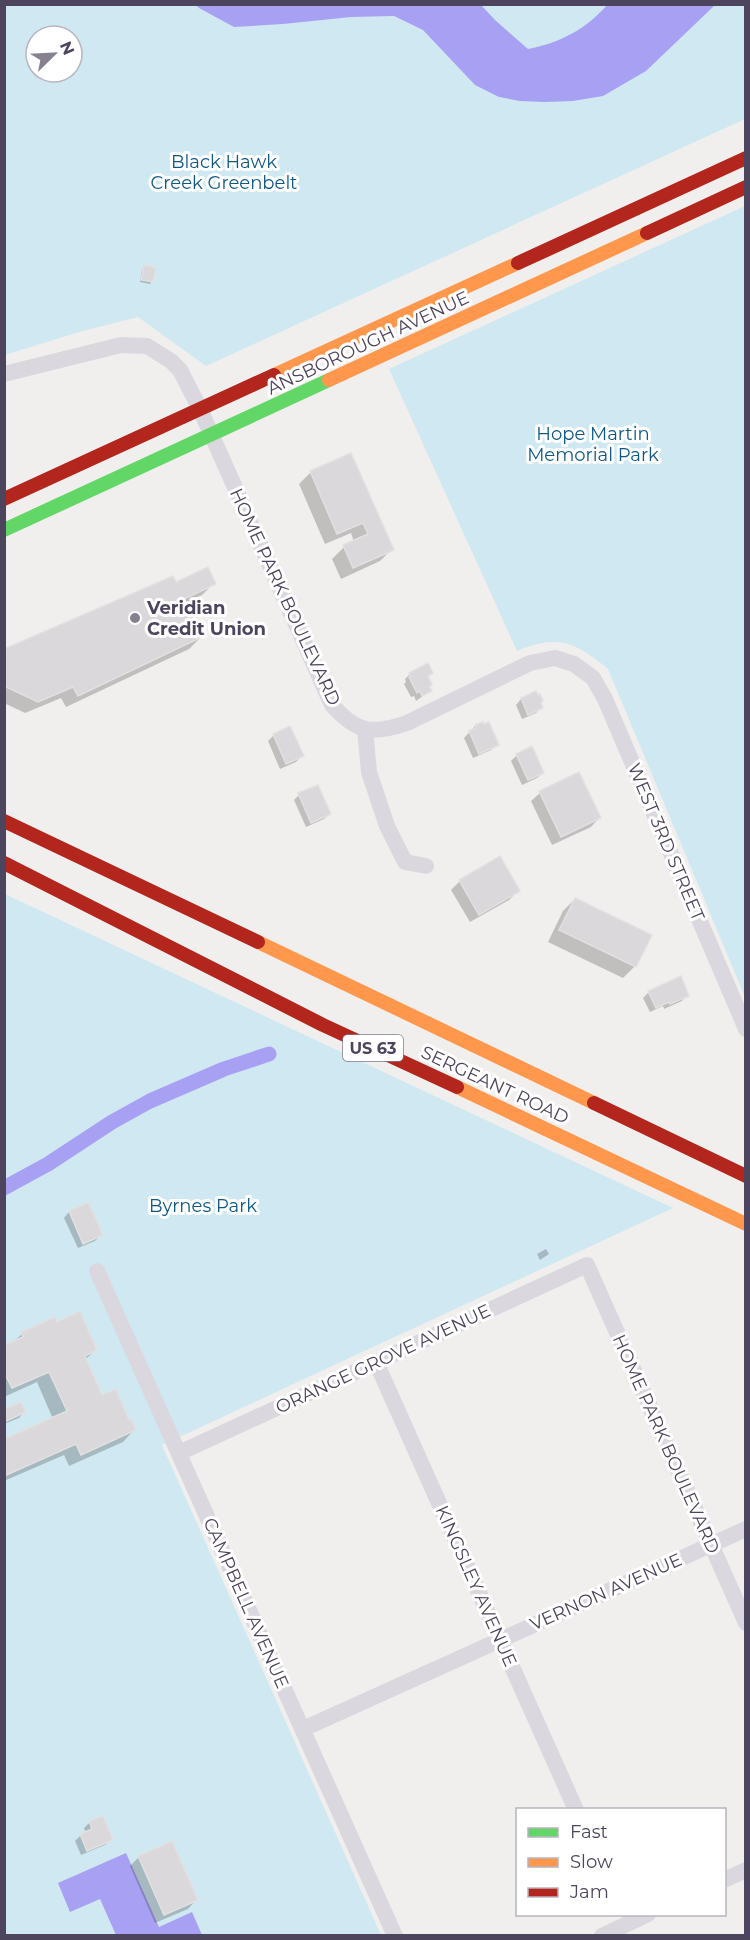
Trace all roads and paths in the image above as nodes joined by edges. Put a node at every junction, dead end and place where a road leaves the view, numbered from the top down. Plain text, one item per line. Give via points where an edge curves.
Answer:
1 (746, 158) edge
2 (746, 187) edge
3 (4, 374) edge
4 (200, 409) junction
5 (212, 435) junction
6 (4, 499) edge
7 (4, 530) edge
8 (365, 729) junction
9 (4, 821) edge
10 (4, 863) edge
11 (426, 866) dead end
12 (746, 1029) edge
13 (746, 1176) edge
14 (746, 1224) edge
15 (587, 1265) joint
16 (97, 1271) dead end
17 (376, 1362) junction
18 (179, 1453) junction
19 (746, 1529) edge
20 (711, 1545) junction
21 (746, 1623) edge
22 (500, 1640) junction
23 (303, 1729) junction
24 (576, 1808) edge
25 (746, 1870) edge
26 (726, 1879) edge
27 (644, 1916) edge
28 (627, 1925) edge
29 (395, 1935) edge
30 (602, 1935) edge

1 - 4 main road, ANSBOROUGH AVENUE
2 - 5 main road, ANSBOROUGH AVENUE
3 - 4 street via 121,345 147,346 180,370
4 - 5 street
4 - 6 main road, ANSBOROUGH AVENUE
5 - 7 main road, ANSBOROUGH AVENUE
5 - 8 street, HOME PARK BOULEVARD via 332,705 346,721
8 - 11 street via 369,772 387,826 405,862
8 - 12 street, WEST 3RD STREET via 386,730 407,723 530,663 555,658 574,664 593,678
9 - 13 main road, SERGEANT ROAD / US 63
10 - 14 main road, SERGEANT ROAD / US 63 via 323,1025
15 - 17 street, ORANGE GROVE AVENUE
15 - 20 street, HOME PARK BOULEVARD
16 - 18 street, CAMPBELL AVENUE
17 - 18 street, ORANGE GROVE AVENUE
17 - 22 street, KINGSLEY AVENUE
18 - 23 street, CAMPBELL AVENUE
19 - 20 street, VERNON AVENUE
20 - 21 street, HOME PARK BOULEVARD
20 - 22 street, VERNON AVENUE
22 - 23 street, VERNON AVENUE
22 - 24 street, KINGSLEY AVENUE
23 - 29 street, CAMPBELL AVENUE
25 - 26 street
27 - 28 street
28 - 30 street

